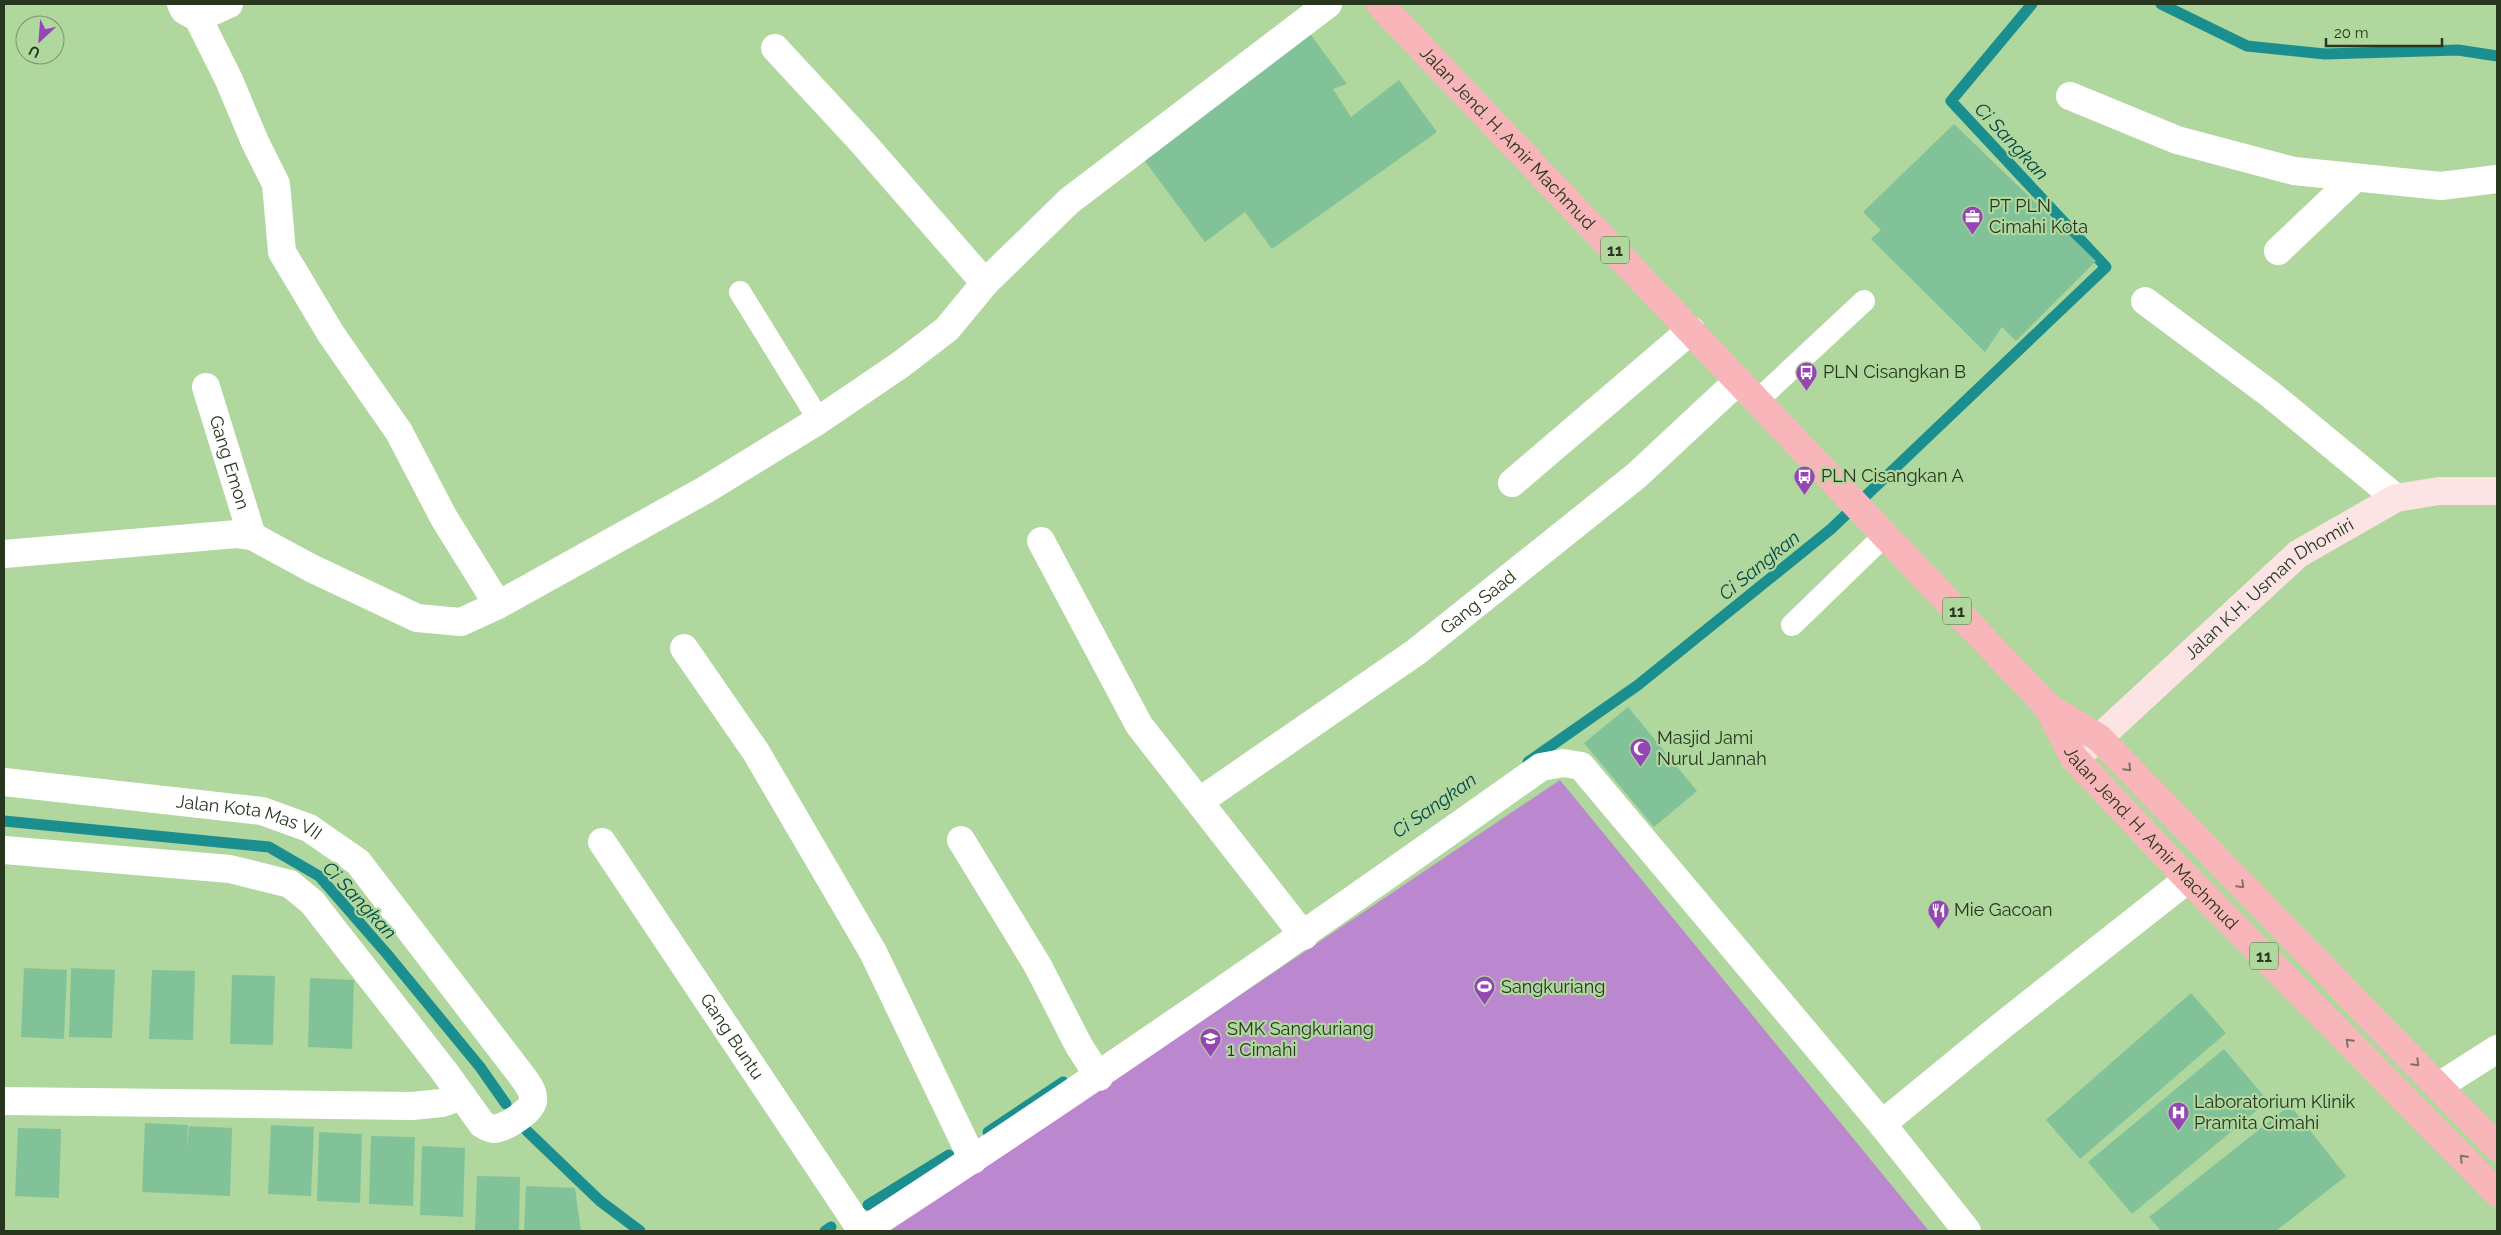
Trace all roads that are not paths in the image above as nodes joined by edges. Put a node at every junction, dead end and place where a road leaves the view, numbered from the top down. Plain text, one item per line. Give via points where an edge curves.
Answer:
1 (229, 4) edge
2 (1328, 4) edge
3 (1380, 4) edge
4 (189, 11) edge
5 (775, 48) dead end
6 (2070, 96) dead end
7 (2355, 178) junction
8 (2497, 179) edge
9 (2278, 251) dead end
10 (984, 283) junction
11 (740, 292) dead end
12 (1864, 301) dead end
13 (2146, 301) dead end
14 (1691, 330) junction
15 (1738, 381) junction
16 (206, 387) dead end
17 (1758, 400) junction
18 (819, 420) junction
19 (1512, 483) dead end
20 (2497, 490) edge
21 (2396, 498) junction
22 (1885, 535) junction
23 (252, 536) junction
24 (1041, 541) dead end
25 (4, 554) edge
26 (498, 605) junction
27 (1792, 625) dead end
28 (684, 648) dead end
29 (2048, 707) junction
30 (2099, 738) junction
31 (2074, 758) junction
32 (4, 782) edge
33 (1200, 801) junction
34 (961, 840) dead end
35 (602, 842) dead end
36 (4, 850) edge
37 (2188, 879) junction
38 (1299, 928) junction
39 (2497, 1049) edge
40 (1099, 1077) junction
41 (2439, 1086) junction
42 (462, 1096) junction
43 (4, 1101) edge
44 (1882, 1124) junction
45 (2497, 1147) edge
46 (974, 1160) junction
47 (2497, 1193) edge
48 (862, 1231) edge
49 (1967, 1231) edge

1 - 4 street
2 - 10 street via 1069,201
3 - 14 highway, Jalan Jend. H. Amir Machmud / 11
4 - 26 street via 230,80 276,184 282,252 331,334 399,432 444,518
5 - 10 street via 863,143
6 - 7 street via 2177,140 2294,171
7 - 8 street via 2441,186
7 - 9 street
10 - 18 street via 946,329
11 - 18 lane
12 - 17 lane
13 - 21 street via 2270,394
14 - 15 highway, Jalan Jend. H. Amir Machmud / 11
14 - 19 street
15 - 17 highway, Jalan Jend. H. Amir Machmud / 11
15 - 33 street, Gang Saad via 1636,476 1416,652
16 - 23 street, Gang Emon
17 - 22 highway, Jalan Jend. H. Amir Machmud / 11
18 - 26 street via 705,490
20 - 21 main road, Jalan K.H. Usman Dhomiri via 2439,490
21 - 30 main road, Jalan K.H. Usman Dhomiri via 2298,554
22 - 27 lane
22 - 29 highway, Jalan Jend. H. Amir Machmud / 11
23 - 25 street via 174,538
23 - 26 street via 417,618 461,622
24 - 33 street via 1139,726
28 - 46 street via 756,752 873,952
29 - 30 highway, Jalan Jend. H. Amir Machmud / 11
29 - 31 highway, Jalan Jend. H. Amir Machmud / 11
30 - 31 main road, Jalan K.H. Usman Dhomiri
30 -> 41 highway, Jalan Jend. H. Amir Machmud / 11
31 - 37 highway, Jalan Jend. H. Amir Machmud / 11
32 - 42 street, Jalan Kota Mas VII via 262,811 309,828 358,862 522,1076 532,1092 532,1101 530,1108 502,1128 491,1129 482,1124
33 - 38 street
34 - 40 street via 1038,966 1079,1046
35 - 48 street, Gang Buntu
36 - 42 street via 230,868 290,884 312,902
37 - 44 street
47 -> 37 highway, Jalan Jend. H. Amir Machmud / 11
38 - 40 street
38 - 44 street via 1541,767 1563,763 1581,766
39 - 41 street
40 - 46 street
41 - 45 highway, Jalan Jend. H. Amir Machmud / 11
42 - 43 street via 442,1103 412,1106
44 - 49 street
46 - 48 street

